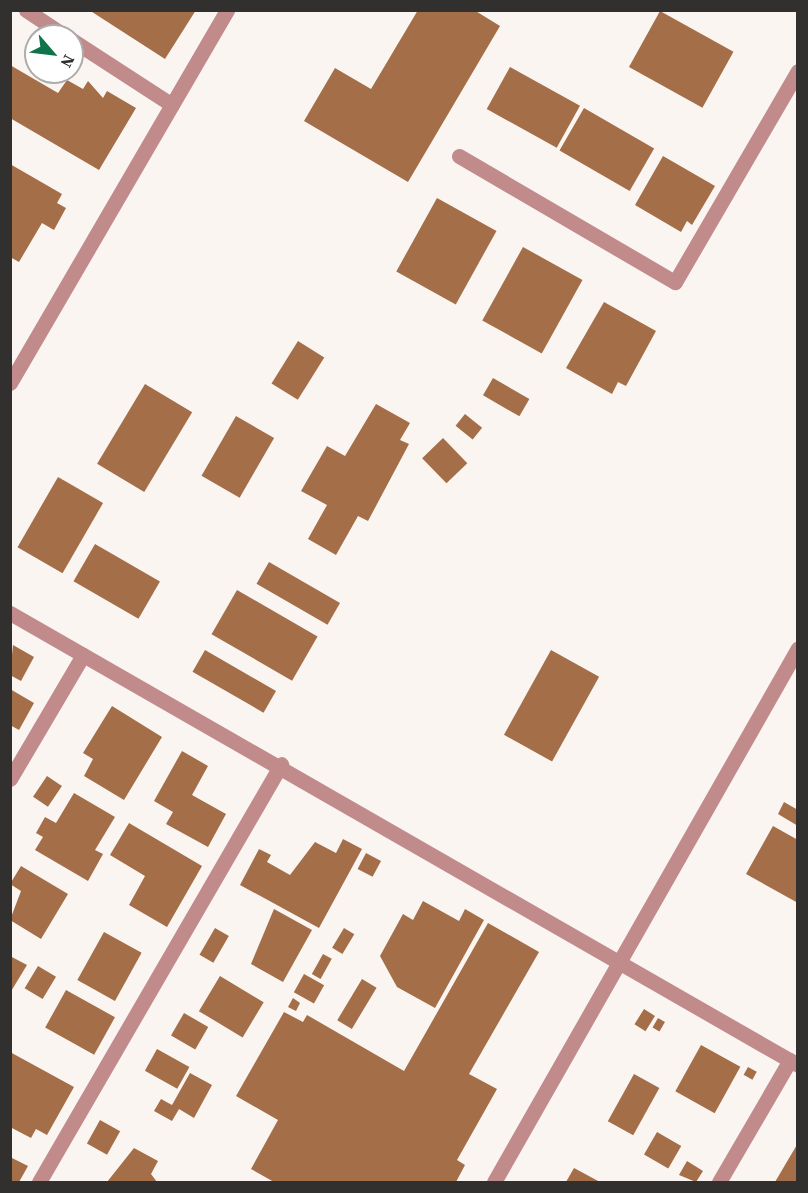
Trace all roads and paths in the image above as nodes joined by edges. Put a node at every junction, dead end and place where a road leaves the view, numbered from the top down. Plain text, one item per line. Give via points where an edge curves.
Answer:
1 (26, 10) edge
2 (227, 10) edge
3 (47, 24) edge
4 (84, 48) edge
5 (798, 71) edge
6 (172, 105) junction
7 (459, 156) dead end
8 (10, 383) edge
9 (10, 613) edge
10 (798, 648) edge
11 (83, 655) junction
12 (281, 764) junction
13 (10, 779) edge
14 (616, 959) junction
15 (794, 1063) edge
16 (39, 1182) edge
17 (494, 1182) edge
18 (719, 1182) edge

1 - 3 street
2 - 6 street
4 - 6 street
5 - 7 street via 675,282
6 - 8 street
9 - 11 street
10 - 14 street
11 - 12 street
11 - 13 street
12 - 14 street
12 - 16 street
14 - 15 street
14 - 17 street
15 - 18 street

